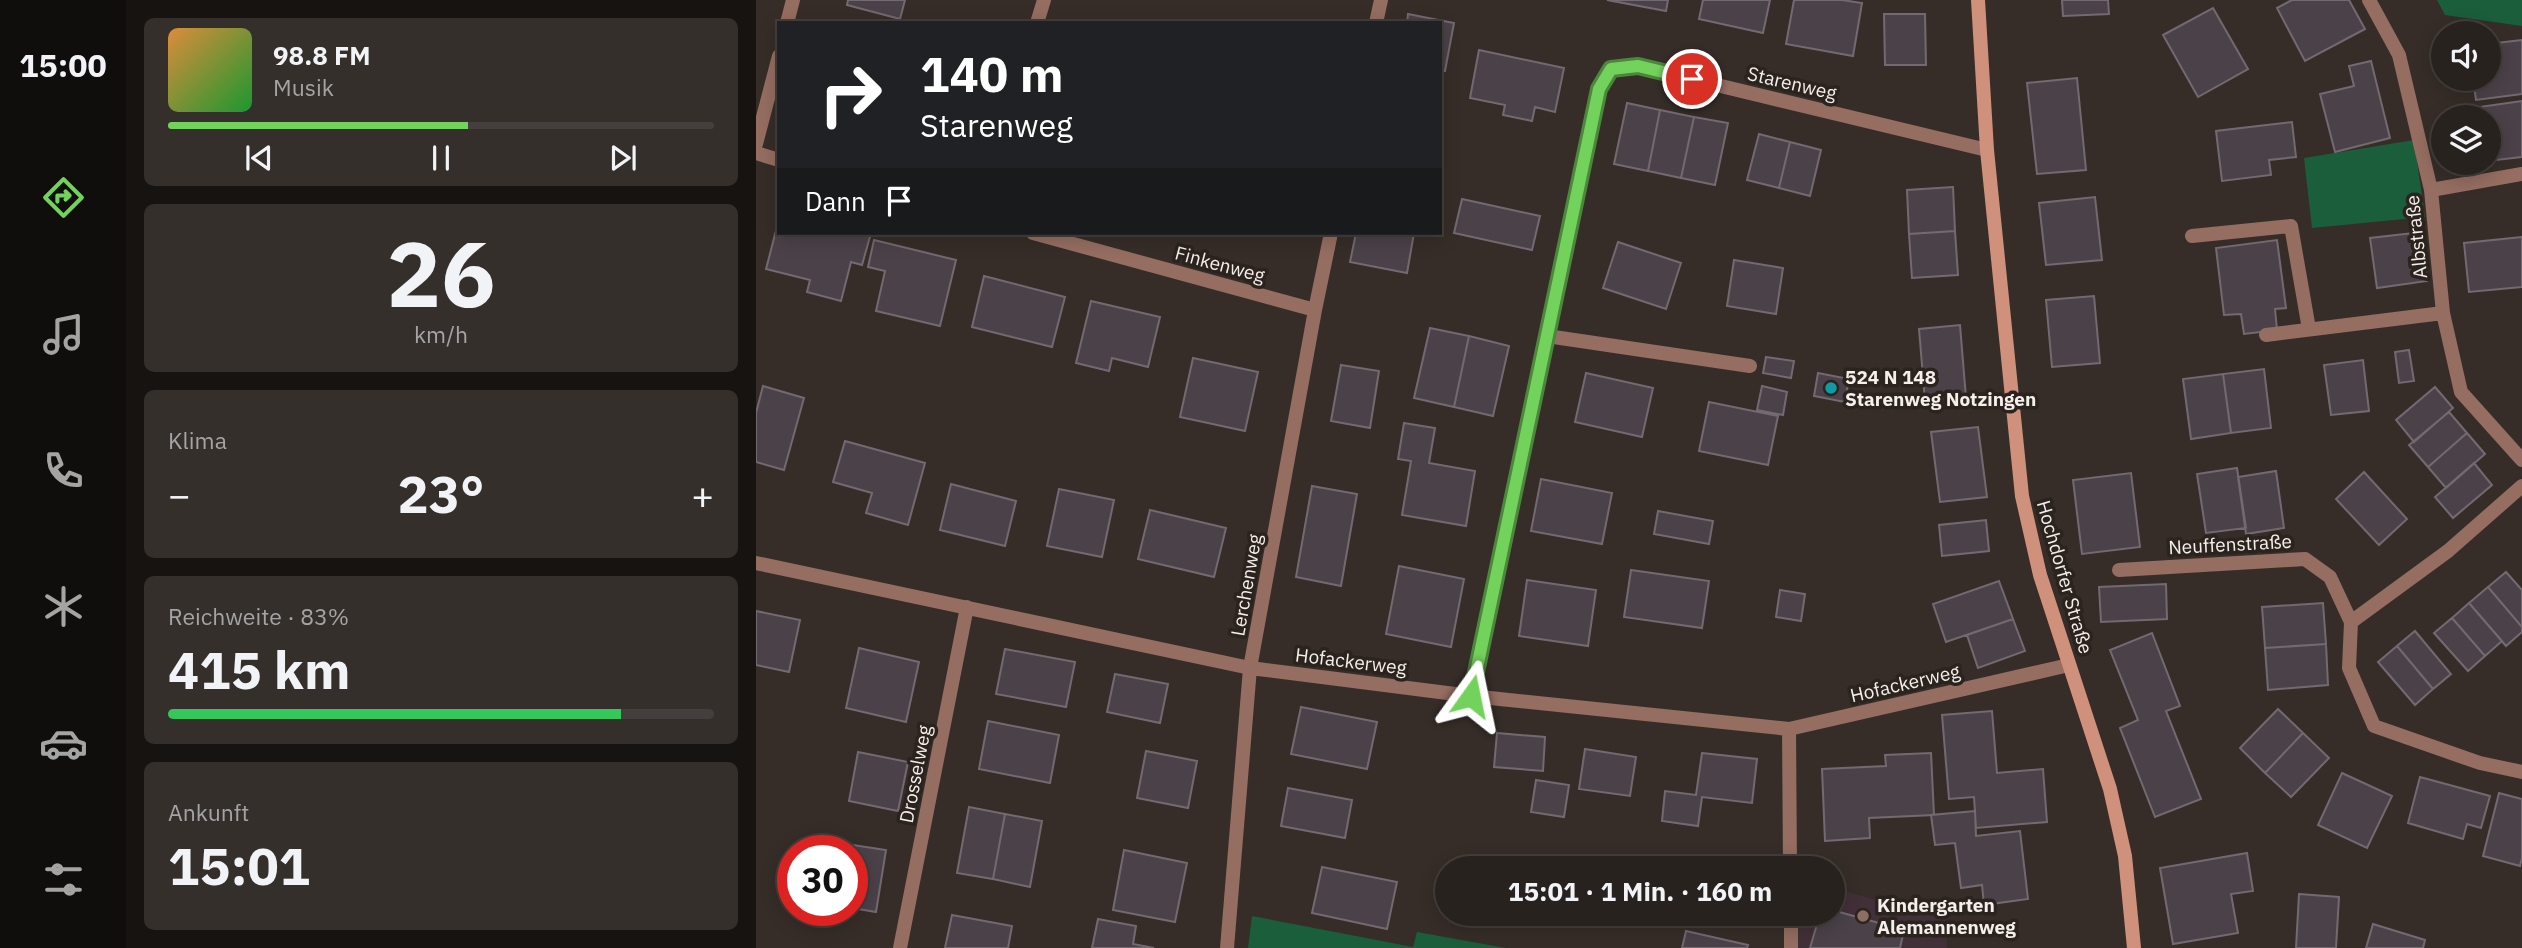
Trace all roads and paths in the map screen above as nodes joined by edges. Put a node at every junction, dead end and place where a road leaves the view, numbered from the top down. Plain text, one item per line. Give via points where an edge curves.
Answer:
1 (793, 0) edge
2 (1044, 0) edge
3 (1381, 0) edge
4 (1978, 0) edge
5 (2368, 0) edge
6 (788, 21) edge
7 (1038, 21) edge
8 (1376, 21) edge
9 (777, 65) edge
10 (756, 144) edge
11 (1987, 150) junction
12 (756, 153) edge
13 (777, 159) edge
14 (2522, 174) edge
15 (2431, 190) junction
16 (1040, 235) edge
17 (1331, 235) edge
18 (2192, 236) dead end
19 (1315, 310) junction
20 (2444, 313) junction
21 (2309, 329) junction
22 (2266, 335) dead end
23 (1547, 336) junction
24 (1750, 366) dead end
25 (2522, 460) edge
26 (2522, 486) edge
27 (756, 563) edge
28 (2119, 570) dead end
29 (967, 607) junction
30 (2351, 622) junction
31 (2069, 665) junction
32 (1250, 668) junction
33 (1471, 696) junction
34 (1789, 729) junction
35 (2522, 772) edge
36 (1790, 856) edge
37 (1791, 926) edge
38 (900, 948) edge
39 (1227, 948) edge
40 (1791, 948) edge
41 (2134, 948) edge

1 - 6 street
2 - 7 street
3 - 8 street
4 - 11 main road, Hochdorfer Straße
5 - 15 street, Albstraße via 2399,55
9 - 10 street
11 - 23 street, Starenweg via 1638,66 1611,69 1599,89
11 - 31 main road, Hochdorfer Straße via 2022,496 2040,575
12 - 13 street
14 - 15 street
15 - 20 street, Albstraße
16 - 19 street, Finkenweg
17 - 19 street, Lerchenweg
18 - 21 street via 2291,226
19 - 32 street, Lerchenweg
20 - 21 street
20 - 25 street, Albstraße via 2461,392
21 - 22 street
23 - 24 street
23 - 33 street, Starenweg
26 - 30 street via 2448,551
27 - 29 street, Hofackerweg
28 - 30 street, Neuffenstraße via 2305,559 2330,577
29 - 32 street, Hofackerweg
29 - 38 street, Drosselweg
30 - 35 street, Neuffenstraße via 2349,668 2374,726 2480,763
31 - 34 street, Hofackerweg
31 - 41 main road, Hochdorfer Straße via 2110,789 2125,856
32 - 33 street, Hofackerweg
32 - 39 street, Lerchenweg
33 - 34 street, Hofackerweg
34 - 36 street
37 - 40 street

